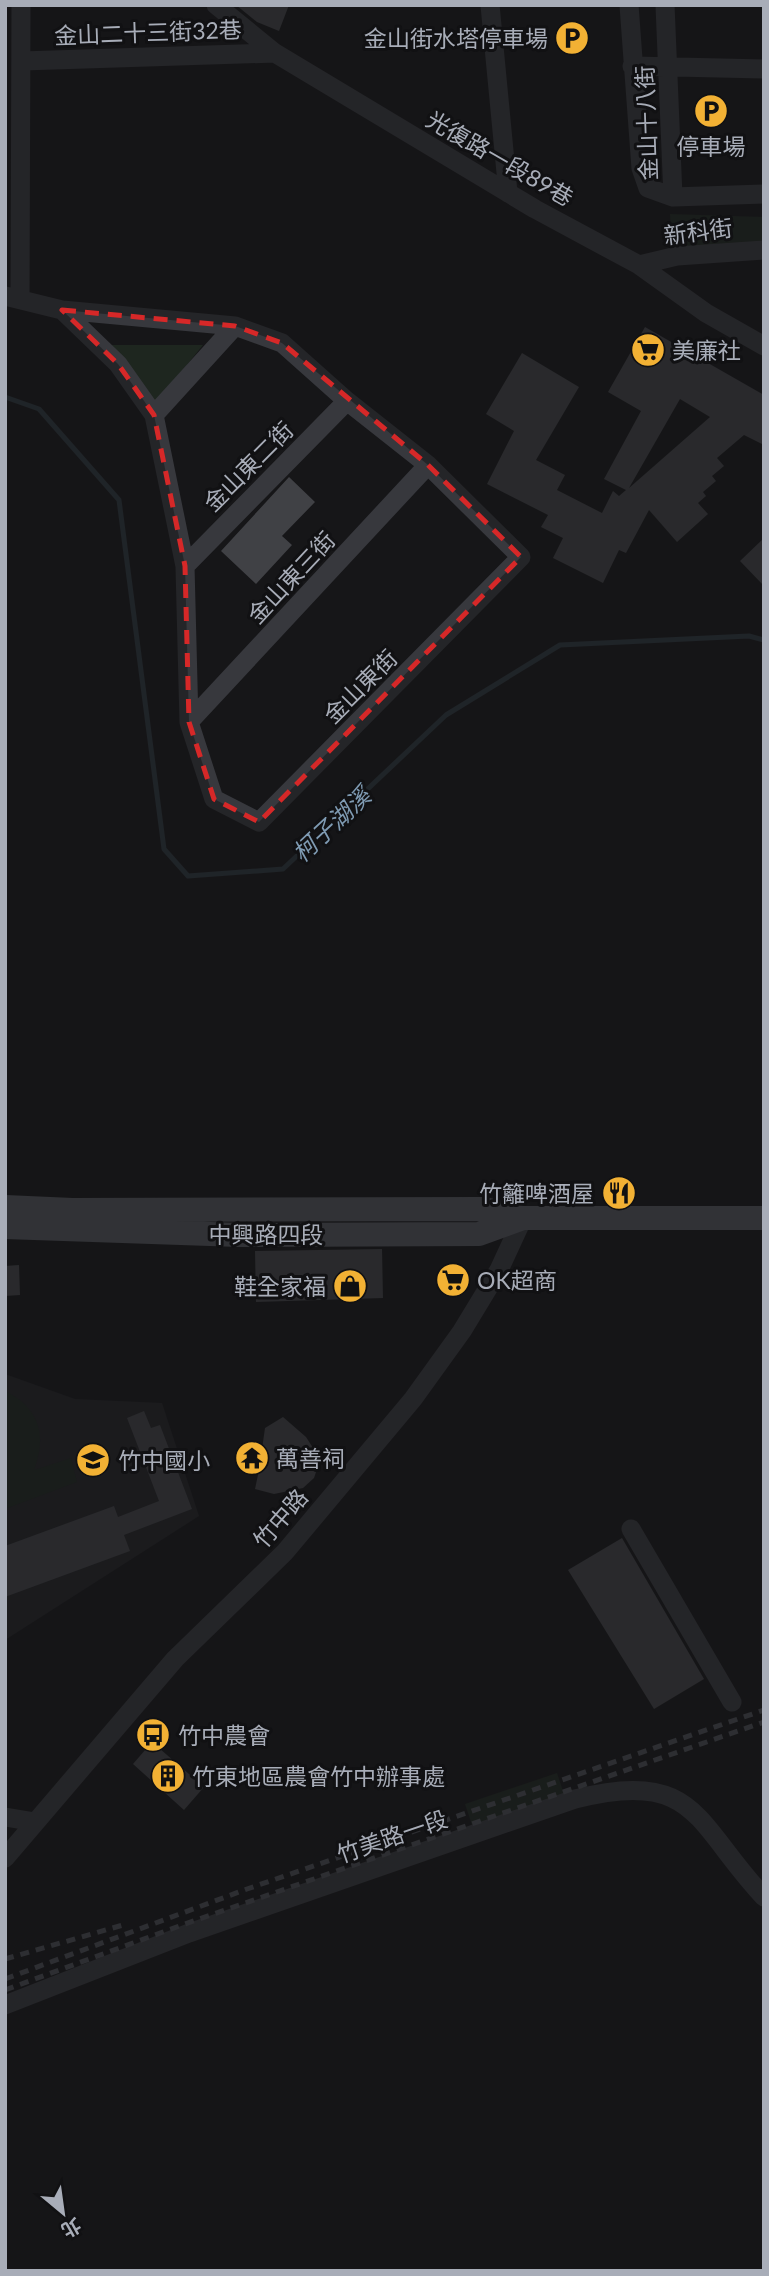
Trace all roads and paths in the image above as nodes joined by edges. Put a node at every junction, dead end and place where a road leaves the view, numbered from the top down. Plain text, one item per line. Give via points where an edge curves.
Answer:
1 (21, 5) edge
2 (216, 5) edge
3 (490, 5) edge
4 (629, 5) edge
5 (665, 5) edge
6 (275, 53) junction
7 (22, 61) junction
8 (632, 66) junction
9 (669, 68) junction
10 (764, 69) edge
11 (508, 193) junction
12 (764, 194) edge
13 (673, 197) junction
14 (764, 250) edge
15 (639, 265) junction
16 (13, 296) edge
17 (62, 310) junction
18 (235, 326) junction
19 (764, 346) edge
20 (347, 401) junction
21 (153, 415) junction
22 (428, 466) junction
23 (185, 566) junction
24 (189, 722) junction
25 (5, 1207) edge
26 (523, 1218) junction
27 (764, 1218) edge
28 (5, 1227) edge
29 (631, 1529) dead end
30 (732, 1702) dead end
31 (5, 1817) edge
32 (35, 1822) junction
33 (5, 1858) edge
34 (764, 1897) edge
35 (5, 2005) edge

1 - 7 street
2 - 6 street, 光復路一段89巷
3 - 11 street
4 - 8 street, 金山十八街
5 - 9 street, 金山十八街
6 - 7 street, 金山二十三街32巷
6 - 11 street, 光復路一段89巷
7 - 16 street
8 - 9 street
8 - 13 street, 金山十八街 via 641,168 648,188
9 - 10 street
9 - 13 street, 金山十八街
11 - 15 street, 光復路一段89巷
12 - 13 street
14 - 15 street, 新科街 via 677,256
15 - 19 street, 光復路一段89巷 via 706,313
16 - 17 street, 金山東街
17 - 18 street, 金山東街
17 - 21 street, 金山東街 via 118,364
18 - 20 street, 金山東街 via 282,342
18 - 21 street
20 - 22 street, 金山東街
20 - 23 street, 金山東二街
21 - 23 street, 金山東街
22 - 24 street, 金山東三街
22 - 24 street, 金山東街 via 522,557 259,822 214,799
23 - 24 street, 金山東街
25 - 26 main road, 中興路四段 via 484,1209
26 - 27 main road, 中興路四段
26 - 28 main road, 中興路四段 via 479,1234 240,1235
26 - 32 street, 竹中路 via 499,1270 462,1331 413,1399 285,1552 174,1659
29 - 30 street
31 - 32 street
32 - 33 street, 竹中路
34 - 35 street, 竹美路一段 via 688,1805 632,1789 606,1791 202,1928

